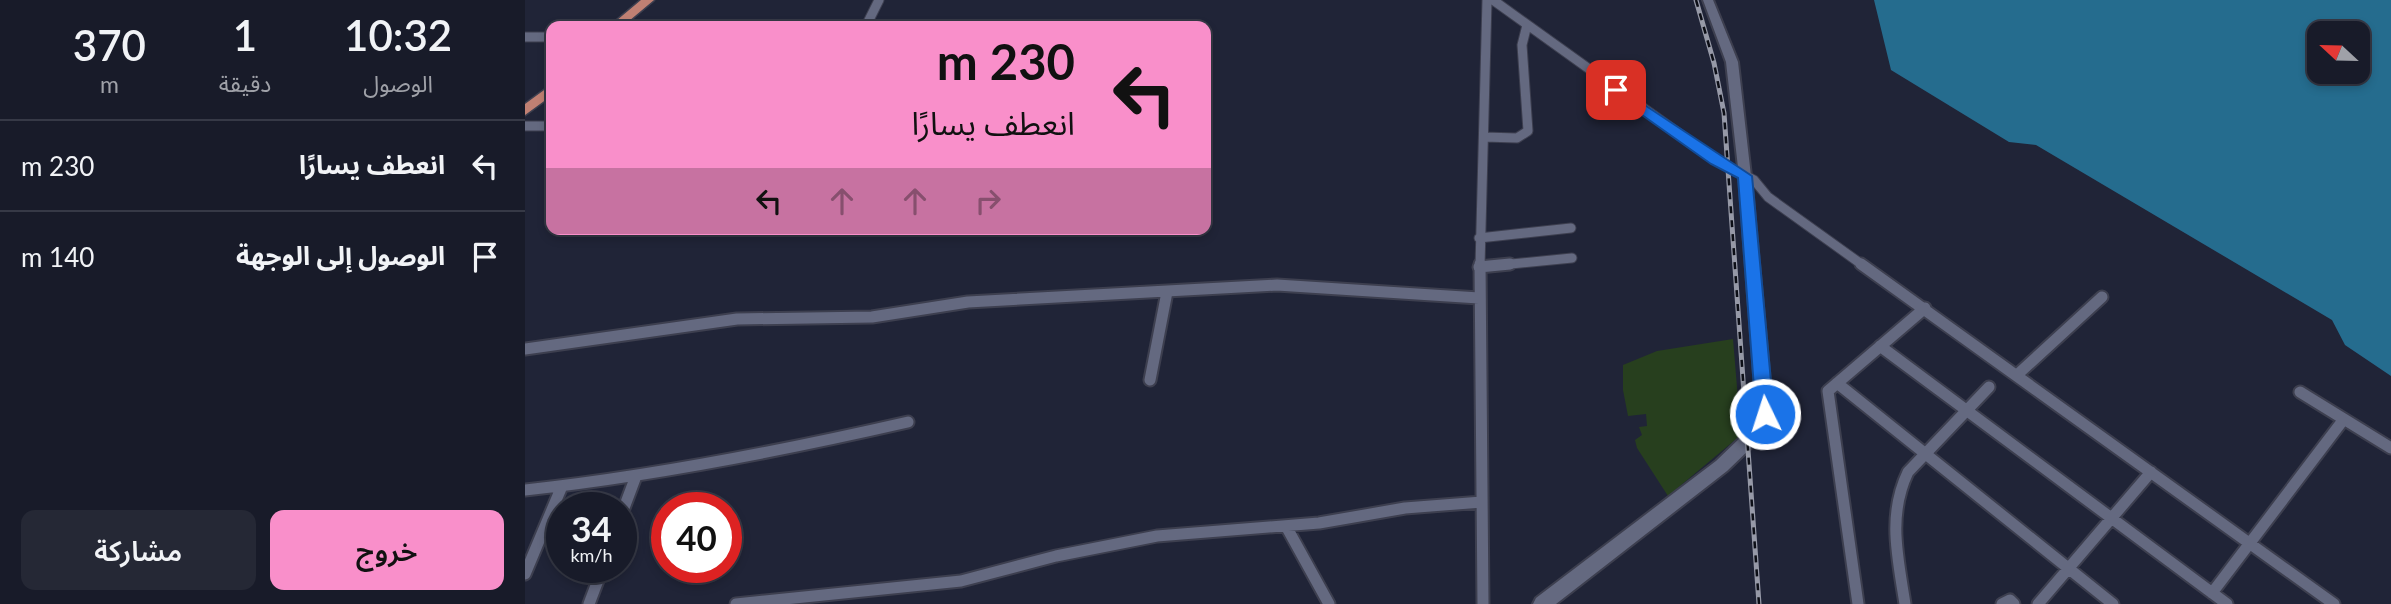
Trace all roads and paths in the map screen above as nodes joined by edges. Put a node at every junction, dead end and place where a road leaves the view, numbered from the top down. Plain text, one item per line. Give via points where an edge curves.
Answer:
1 (648, 0) edge
2 (657, 0) edge
3 (879, 0) edge
4 (1487, 0) edge
5 (1493, 0) edge
6 (1709, 0) edge
7 (622, 21) edge
8 (631, 21) edge
9 (868, 21) edge
10 (1527, 26) junction
11 (525, 37) edge
12 (546, 37) edge
13 (546, 84) edge
14 (546, 93) edge
15 (525, 102) edge
16 (525, 111) edge
17 (525, 126) edge
18 (546, 126) edge
19 (1484, 136) junction
20 (1745, 176) junction
21 (1571, 228) dead end
22 (1479, 238) junction
23 (1572, 258) dead end
24 (1479, 267) junction
25 (1167, 292) junction
26 (2102, 297) dead end
27 (1479, 298) junction
28 (1925, 308) junction
29 (1880, 346) junction
30 (525, 349) edge
31 (2017, 374) junction
32 (1150, 380) dead end
33 (1837, 383) junction
34 (1989, 387) dead end
35 (2300, 391) dead end
36 (1965, 412) junction
37 (2344, 419) junction
38 (908, 422) dead end
39 (2391, 448) edge
40 (1924, 455) junction
41 (2151, 472) junction
42 (636, 476) junction
43 (562, 486) junction
44 (525, 490) edge
45 (630, 492) edge
46 (1482, 502) junction
47 (2112, 520) junction
48 (1286, 526) junction
49 (2249, 542) junction
50 (2068, 570) junction
51 (525, 574) edge
52 (597, 583) edge
53 (2212, 593) junction
54 (589, 604) edge
55 (736, 604) edge
56 (1329, 604) edge
57 (1483, 604) edge
58 (1542, 604) edge
59 (1858, 604) edge
60 (1905, 604) edge
61 (2003, 604) edge
62 (2014, 604) edge
63 (2038, 604) edge
64 (2113, 604) edge
65 (2227, 604) edge
66 (2334, 604) edge

1 - 7 main road
2 - 8 main road
3 - 9 street
4 - 19 street
5 - 10 street
6 - 20 street via 1732,62
10 - 19 street via 1521,45 1528,131 1517,138
10 - 20 street
11 - 12 street
13 - 15 main road
14 - 16 main road
17 - 18 street
19 - 22 street
20 - 28 street
20 - 58 street via 1765,405 1761,426 1715,470
21 - 22 street
22 - 24 street
23 - 24 street
24 - 27 street
25 - 27 street via 1289,286
25 - 30 street via 968,302 872,317 737,319
25 - 32 street
26 - 31 street
27 - 46 street
28 - 29 street
28 - 31 street
29 - 33 street
29 - 36 street
31 - 41 street
33 - 40 street
33 - 59 street via 1828,391
34 - 36 street
35 - 37 street
36 - 40 street
36 - 47 street
37 - 39 street
37 - 49 street
38 - 42 street via 783,451
40 - 50 street
40 - 60 street via 1901,483 1893,514
41 - 47 street
41 - 49 street
42 - 43 street
42 - 45 street
43 - 44 street
43 - 51 street
46 - 48 street
46 - 57 street
47 - 50 street
47 - 53 street
48 - 55 street via 1157,536 961,581
48 - 56 street
49 - 53 street
49 - 66 street
50 - 63 street
50 - 64 street
52 - 54 street
53 - 65 street
61 - 62 street via 2010,600

